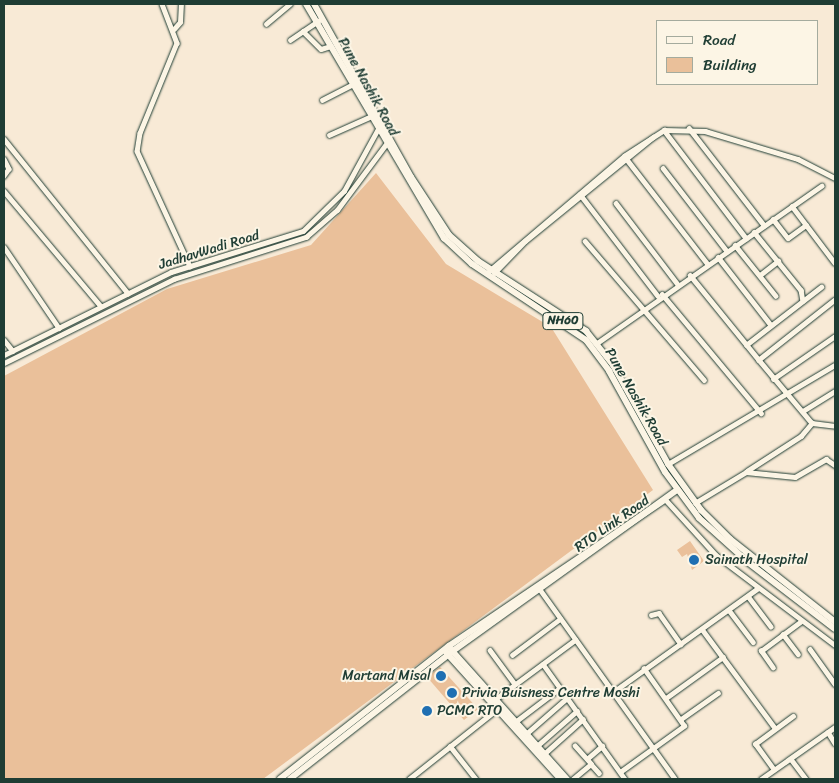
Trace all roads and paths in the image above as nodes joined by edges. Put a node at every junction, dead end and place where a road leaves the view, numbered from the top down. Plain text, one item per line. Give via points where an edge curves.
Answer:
1 (162, 4) edge
2 (181, 4) edge
3 (290, 4) edge
4 (306, 4) edge
5 (314, 4) edge
6 (318, 21) junction
7 (266, 24) dead end
8 (174, 30) junction
9 (303, 31) junction
10 (290, 40) dead end
11 (331, 46) junction
12 (352, 85) junction
13 (322, 100) dead end
14 (372, 116) junction
15 (379, 128) junction
16 (689, 128) junction
17 (664, 130) junction
18 (330, 135) dead end
19 (4, 140) edge
20 (387, 141) junction
21 (625, 157) junction
22 (4, 159) edge
23 (663, 168) dead end
24 (4, 176) edge
25 (835, 178) edge
26 (821, 186) dead end
27 (4, 191) edge
28 (580, 194) junction
29 (616, 203) dead end
30 (792, 206) junction
31 (773, 219) junction
32 (806, 224) junction
33 (764, 225) junction
34 (754, 232) junction
35 (746, 238) junction
36 (585, 241) dead end
37 (736, 245) junction
38 (4, 247) edge
39 (727, 251) junction
40 (718, 256) junction
41 (778, 261) junction
42 (708, 263) junction
43 (835, 263) edge
44 (190, 265) junction
45 (193, 272) junction
46 (491, 273) junction
47 (690, 275) junction
48 (760, 275) junction
49 (677, 283) junction
50 (821, 287) dead end
51 (128, 292) junction
52 (660, 295) junction
53 (776, 296) dead end
54 (131, 299) junction
55 (803, 301) junction
56 (835, 301) edge
57 (101, 306) junction
58 (642, 308) junction
59 (770, 325) junction
60 (58, 327) junction
61 (62, 334) junction
62 (835, 336) edge
63 (4, 340) edge
64 (597, 343) junction
65 (746, 345) junction
66 (13, 350) junction
67 (4, 355) edge
68 (759, 360) junction
69 (4, 363) edge
70 (835, 364) edge
71 (773, 379) junction
72 (704, 380) dead end
73 (835, 391) edge
74 (788, 396) junction
75 (803, 411) junction
76 (761, 413) junction
77 (812, 423) junction
78 (835, 426) edge
79 (668, 464) junction
80 (835, 466) edge
81 (746, 472) junction
82 (677, 490) junction
83 (664, 500) junction
84 (695, 503) junction
85 (538, 588) junction
86 (758, 589) junction
87 (748, 596) junction
88 (729, 610) junction
89 (651, 616) dead end
90 (560, 619) junction
91 (800, 622) junction
92 (835, 622) edge
93 (771, 626) dead end
94 (702, 629) junction
95 (835, 629) edge
96 (783, 634) junction
97 (575, 640) junction
98 (753, 642) dead end
99 (681, 644) junction
100 (835, 645) edge
101 (810, 649) dead end
102 (490, 650) dead end
103 (449, 651) junction
104 (798, 654) dead end
105 (512, 655) dead end
106 (723, 657) junction
107 (543, 664) junction
108 (773, 668) dead end
109 (644, 670) junction
110 (515, 684) junction
111 (835, 684) edge
112 (560, 688) junction
113 (613, 692) junction
114 (718, 692) dead end
115 (567, 698) junction
116 (666, 698) junction
117 (493, 701) junction
118 (499, 708) junction
119 (577, 712) junction
120 (793, 716) dead end
121 (681, 718) junction
122 (583, 719) junction
123 (515, 722) junction
124 (835, 727) edge
125 (775, 728) junction
126 (828, 732) junction
127 (526, 734) junction
128 (835, 743) edge
129 (450, 746) junction
130 (537, 746) junction
131 (574, 746) dead end
132 (602, 746) junction
133 (654, 748) junction
134 (544, 754) junction
135 (587, 759) junction
136 (791, 759) junction
137 (591, 764) junction
138 (774, 770) junction
139 (620, 772) junction
140 (599, 773) dead end
141 (280, 779) edge
142 (290, 779) edge
143 (409, 779) edge
144 (476, 779) edge
145 (561, 779) edge
146 (567, 779) edge
147 (573, 779) edge
148 (625, 779) edge
149 (675, 779) edge
150 (761, 779) edge
151 (806, 779) edge

1 - 8 street
2 - 8 street via 180,22
3 - 7 street
4 - 6 highway, Pune Nashik Road / NH60
5 - 14 highway, Pune Nashik Road / NH60
6 - 9 street
6 - 11 highway, Pune Nashik Road / NH60
8 - 44 street via 175,50 140,133 138,151
9 - 10 street
9 - 11 street via 321,49
11 - 12 highway, Pune Nashik Road / NH60
12 - 13 street
12 - 14 highway, Pune Nashik Road / NH60
14 - 15 highway, Pune Nashik Road / NH60
14 - 18 street
15 - 20 highway, Pune Nashik Road / NH60
15 - 44 street, JadhavWadi Road via 344,191 308,228 289,238
16 - 17 street
16 - 25 street via 798,159
16 - 33 street
17 - 21 street
17 - 35 street
19 - 51 street
20 - 45 street, JadhavWadi Road via 337,210 306,237
20 - 46 highway, Pune Nashik Road / NH60 via 449,235
21 - 28 street
21 - 42 street
22 - 24 street via 9,169
23 - 39 street
26 - 30 street
27 - 57 street
28 - 46 street
28 - 52 street
29 - 49 street
30 - 31 street
30 - 32 street
31 - 32 street via 788,238
31 - 33 street
32 - 43 street
33 - 34 street
34 - 35 street
34 - 41 street
35 - 37 street
36 - 58 street
37 - 39 street
37 - 48 street
38 - 60 street
39 - 40 street
40 - 42 street
40 - 59 street
41 - 48 street
41 - 55 street via 801,290
42 - 47 street
44 - 45 street
44 - 51 street, JadhavWadi Road
45 - 54 street, JadhavWadi Road
46 - 64 highway, Pune Nashik Road / NH60 via 556,308
46 - 82 highway, Pune Nashik Road / NH60 via 586,340 609,371
47 - 49 street
47 - 65 street
48 - 53 street
49 - 52 street
50 - 55 street
51 - 54 street
51 - 57 street, JadhavWadi Road
52 - 58 street
52 - 76 street
54 - 61 street, JadhavWadi Road
55 - 59 street
56 - 68 street
57 - 60 street, JadhavWadi Road
58 - 64 street
58 - 72 street
59 - 65 street
60 - 61 street
60 - 66 street, JadhavWadi Road
61 - 69 street, JadhavWadi Road
62 - 71 street
63 - 66 street
64 - 79 highway, Pune Nashik Road / NH60
65 - 68 street
66 - 67 street, JadhavWadi Road
68 - 71 street
70 - 74 street
71 - 74 street
73 - 75 street
74 - 75 street
74 - 76 street
75 - 77 street
76 - 79 street
77 - 78 street
77 - 81 street via 801,436
79 - 84 highway, Pune Nashik Road / NH60
80 - 81 street via 826,459 795,476
81 - 84 street
82 - 83 main road, RTO Link Road
82 - 95 highway, Pune Nashik Road / NH60 via 727,545
83 - 85 main road, RTO Link Road
83 - 86 street via 716,554
84 - 92 highway, Pune Nashik Road / NH60 via 730,539
85 - 90 street
85 - 103 main road, RTO Link Road
86 - 87 street
86 - 91 street
87 - 88 street
87 - 93 street
88 - 94 street
88 - 98 street
89 - 99 street via 659,613
90 - 97 street
90 - 105 street
91 - 96 street
91 - 100 street
94 - 99 street
94 - 106 street
96 - 104 street
96 - 108 street via 761,651
97 - 107 street
97 - 113 street
99 - 109 street
101 - 111 street
102 - 110 street
103 - 117 main road
103 - 141 main road, RTO Link Road
103 - 142 main road, RTO Link Road
106 - 116 street
106 - 125 street
107 - 110 street
107 - 112 street
109 - 113 street
109 - 116 street
110 - 117 street
112 - 115 street
112 - 123 street
113 - 133 street
114 - 121 street
115 - 119 street
115 - 127 street
116 - 121 street
117 - 118 main road
118 - 123 main road
118 - 129 street
118 - 145 main road
119 - 122 street
119 - 130 street
120 - 125 street
121 - 133 street via 681,729
122 - 132 street
122 - 134 street
123 - 127 main road
124 - 126 street
125 - 138 street via 755,744
126 - 128 street
126 - 136 street
127 - 130 main road
129 - 143 street
129 - 144 street
130 - 134 main road
131 - 135 street
132 - 135 street
132 - 139 street
133 - 139 street
133 - 149 street
134 - 146 main road
135 - 137 street
136 - 138 street
136 - 151 street
137 - 140 street
137 - 147 street
138 - 150 street
139 - 148 street

